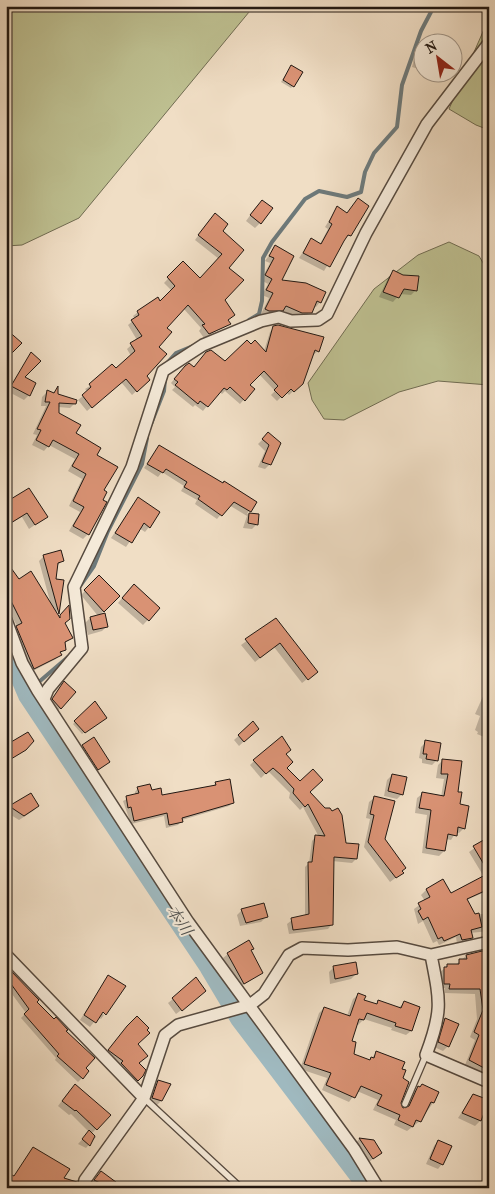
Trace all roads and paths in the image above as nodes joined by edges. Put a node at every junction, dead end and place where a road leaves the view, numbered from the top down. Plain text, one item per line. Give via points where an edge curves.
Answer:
1 (489, 43) edge
2 (6, 620) edge
3 (39, 692) junction
4 (489, 942) edge
5 (6, 955) edge
6 (431, 955) junction
7 (242, 1008) junction
8 (426, 1055) junction
9 (489, 1082) edge
10 (144, 1098) junction
11 (405, 1104) dead end
12 (83, 1188) edge
13 (241, 1188) edge
14 (378, 1188) edge

1 - 3 street via 427,124 366,233 327,314 318,320 291,321 279,317 262,321 203,345 163,371 132,467 74,587 82,648 48,689
2 - 3 street via 22,664
3 - 7 street
4 - 6 street
5 - 10 street
6 - 7 street via 397,947 302,948 289,954 264,994
6 - 8 street via 440,1000 437,1025
7 - 10 street via 178,1026 165,1034
7 - 14 street via 358,1155
8 - 9 street
8 - 11 lane
10 - 12 street
10 - 13 lane

